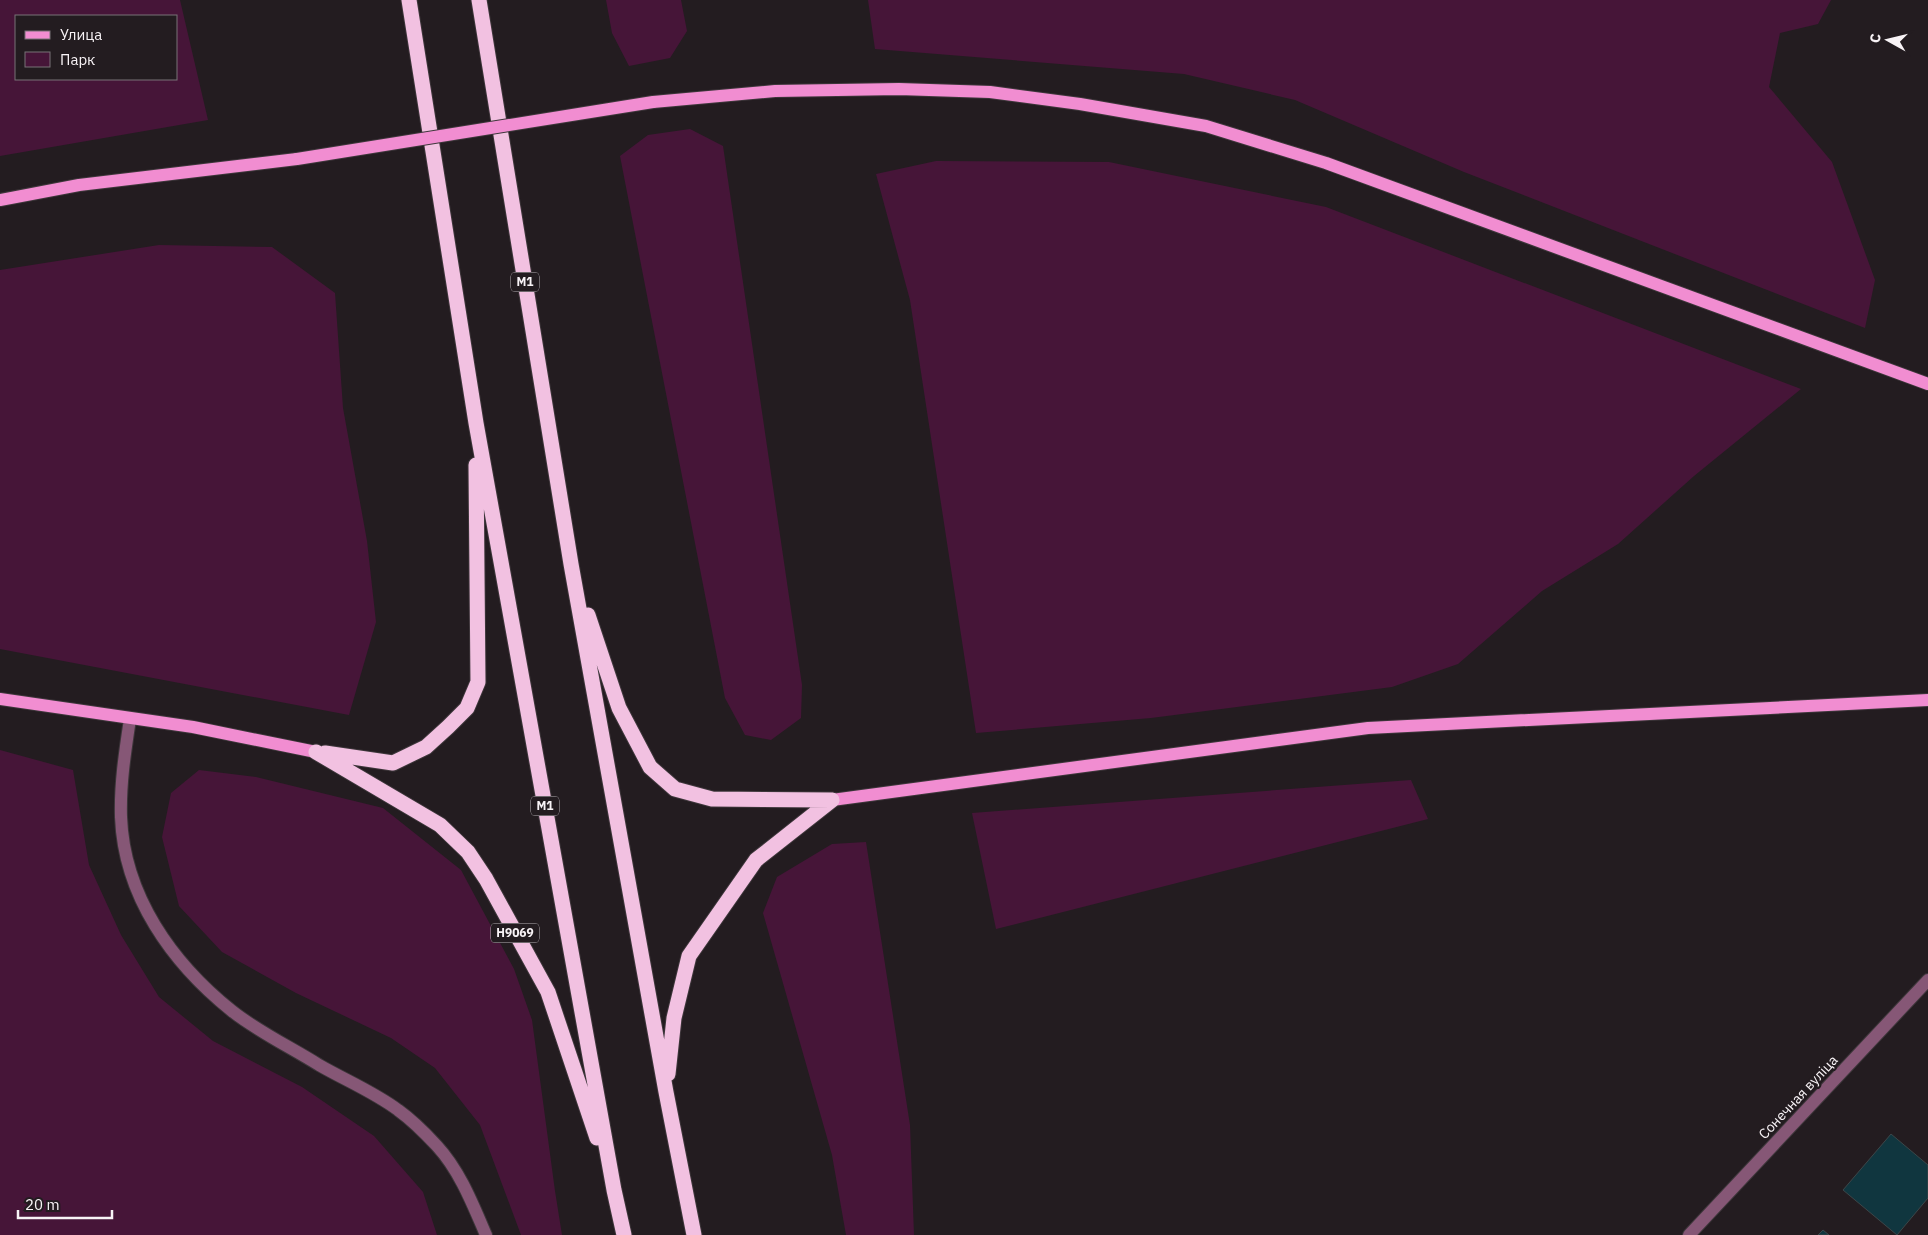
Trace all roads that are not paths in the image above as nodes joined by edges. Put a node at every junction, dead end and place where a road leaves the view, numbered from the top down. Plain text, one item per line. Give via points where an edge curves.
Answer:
1 (409, 0) edge
2 (478, 0) edge
3 (0, 200) edge
4 (1928, 384) edge
5 (476, 423) junction
6 (571, 564) junction
7 (0, 699) edge
8 (1928, 700) edge
9 (130, 719) junction
10 (316, 752) junction
11 (832, 800) junction
12 (1928, 980) edge
13 (666, 1092) junction
14 (614, 1190) junction
15 (486, 1235) edge
16 (624, 1235) edge
17 (694, 1235) edge
18 (1690, 1235) edge

1 - 5 highway, М1
2 - 6 highway, М1
3 - 4 main road, bridge via 80,185 297,159 652,102 775,91 899,89 990,92 1206,126 1326,163
5 - 10 highway, Н9069 via 478,682 467,708 426,747 393,763
5 - 14 highway, М1
6 - 11 highway via 619,708 650,767 675,789 712,799
6 - 13 highway, М1
7 - 9 main road, Н9069
8 - 11 main road via 1368,728
9 - 10 main road, Н9069 via 193,727
9 - 15 street via 121,780 121,819 128,863 144,906 166,944 195,978 233,1012 398,1110 420,1129 456,1171
10 - 14 highway, Н9069 via 440,825 468,852 548,992
11 - 13 highway via 756,860 690,956 674,1018
12 - 18 street, Сонечная вуліца
13 - 17 highway, М1
14 - 16 highway, М1

